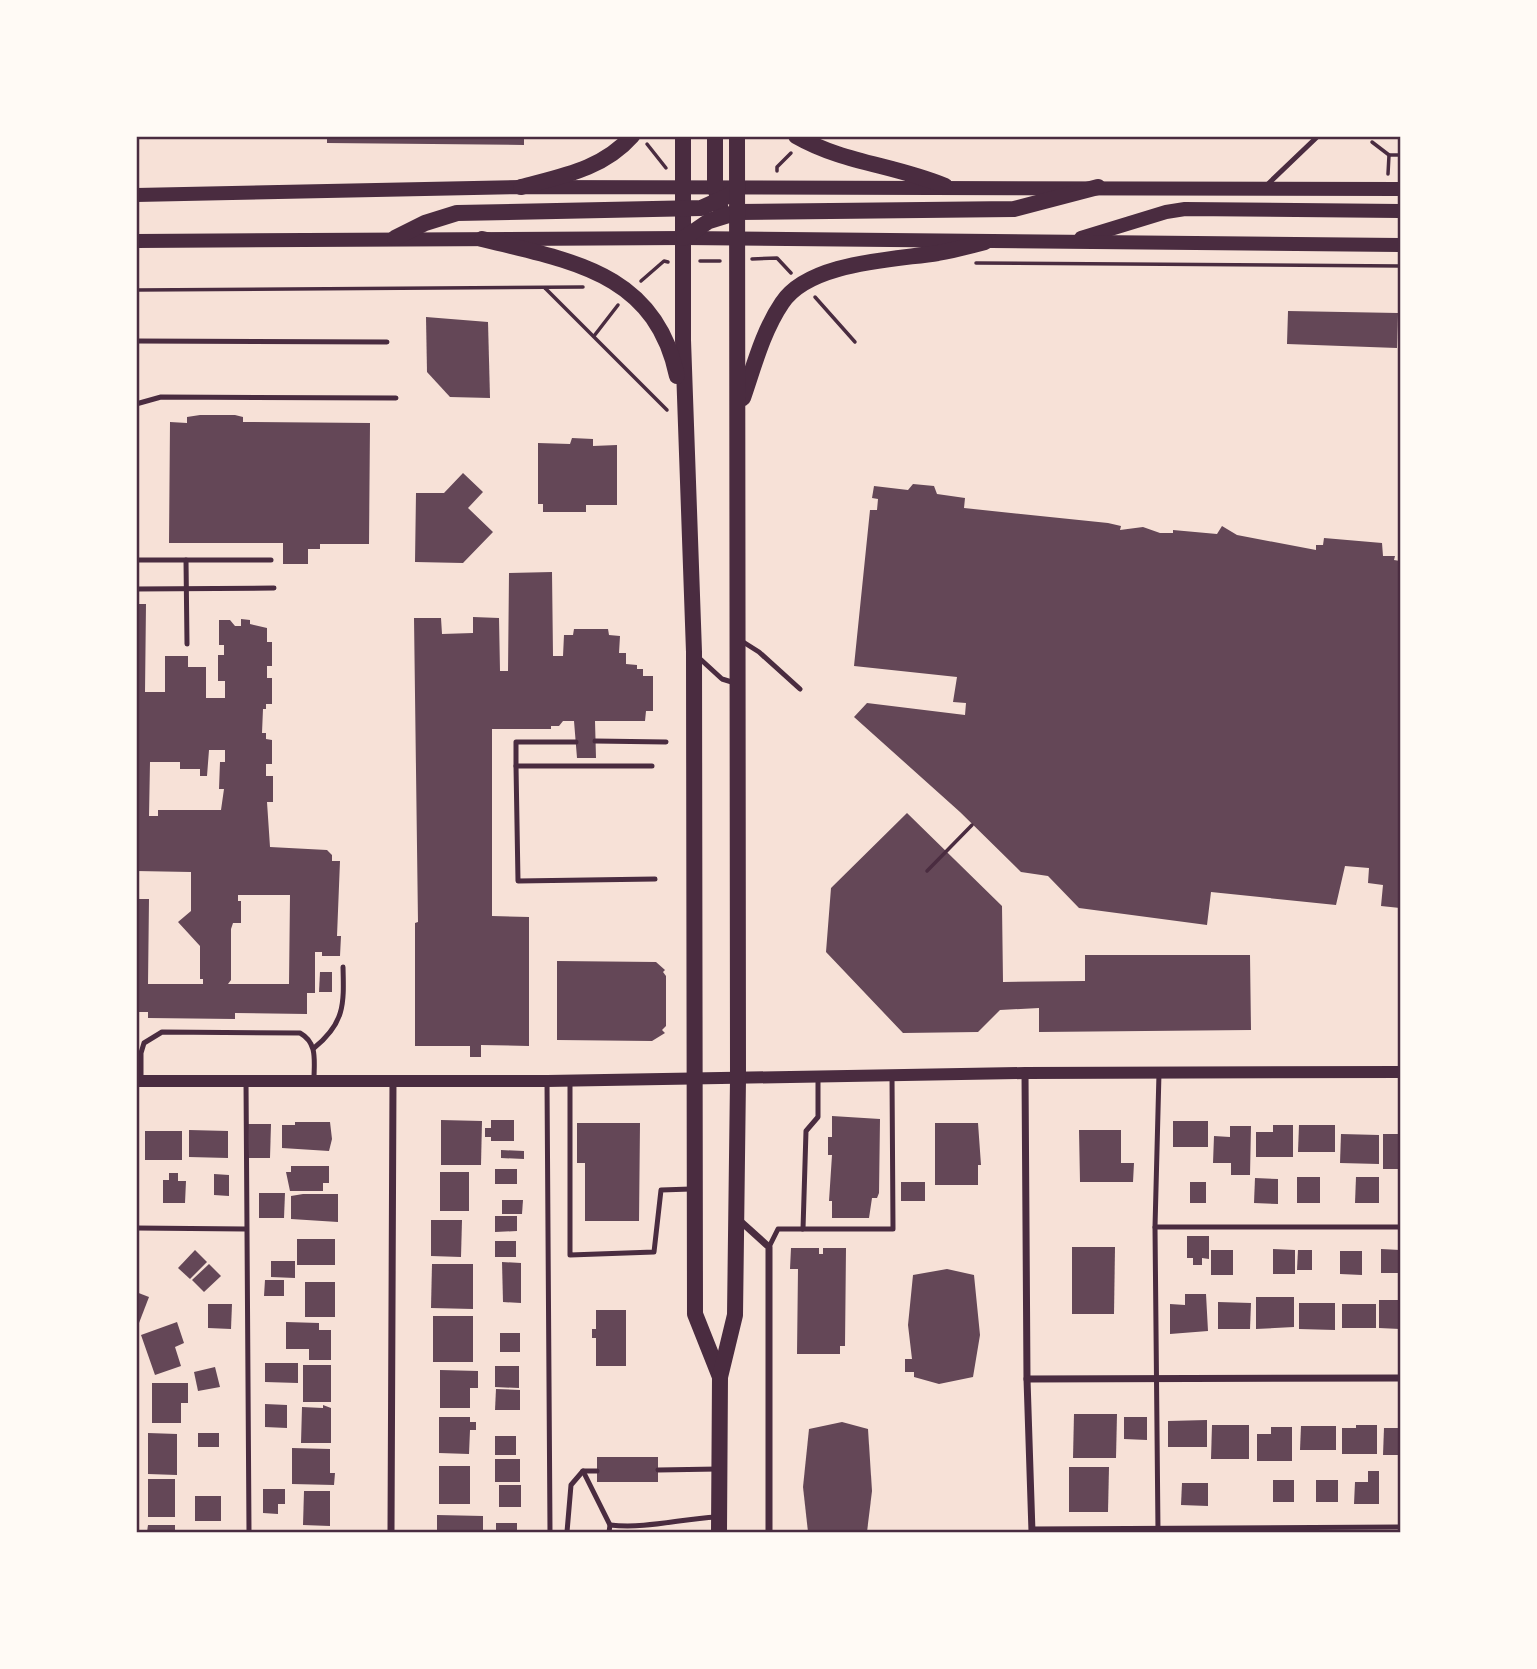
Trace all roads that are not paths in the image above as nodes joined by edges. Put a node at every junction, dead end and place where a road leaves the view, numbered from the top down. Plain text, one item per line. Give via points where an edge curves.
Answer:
1 (683, 136) edge
2 (715, 136) edge
3 (737, 136) edge
4 (906, 136) edge
5 (1324, 136) edge
6 (637, 138) edge
7 (1316, 138) junction
8 (797, 141) edge
9 (738, 186) junction
10 (944, 186) junction
11 (521, 187) junction
12 (683, 187) junction
13 (1098, 187) junction
14 (1263, 189) junction
15 (1401, 189) edge
16 (136, 195) edge
17 (723, 204) junction
18 (683, 210) junction
19 (1401, 211) edge
20 (395, 238) junction
21 (482, 239) junction
22 (684, 239) junction
23 (738, 240) junction
24 (136, 241) edge
25 (985, 242) junction
26 (1066, 243) junction
27 (1401, 245) edge
28 (136, 341) edge
29 (387, 342) dead end
30 (396, 398) dead end
31 (136, 404) edge
32 (738, 411) junction
33 (685, 416) junction
34 (136, 560) edge
35 (186, 560) junction
36 (271, 560) dead end
37 (274, 588) dead end
38 (136, 589) edge
39 (186, 589) junction
40 (739, 640) junction
41 (187, 644) dead end
42 (694, 652) junction
43 (738, 684) junction
44 (800, 689) dead end
45 (595, 741) dead end
46 (576, 742) dead end
47 (666, 742) dead end
48 (516, 766) junction
49 (652, 766) dead end
50 (654, 879) dead end
51 (343, 967) dead end
52 (136, 1043) edge
53 (144, 1043) junction
54 (314, 1048) junction
55 (1401, 1072) edge
56 (1025, 1073) junction
57 (1159, 1073) junction
58 (892, 1076) junction
59 (818, 1078) junction
60 (314, 1079) junction
61 (738, 1079) junction
62 (246, 1080) junction
63 (393, 1080) junction
64 (696, 1080) junction
65 (139, 1081) edge
66 (547, 1081) junction
67 (570, 1081) junction
68 (696, 1189) junction
69 (736, 1217) junction
70 (1155, 1227) junction
71 (1401, 1227) edge
72 (136, 1228) edge
73 (245, 1229) junction
74 (803, 1229) junction
75 (769, 1247) junction
76 (720, 1377) junction
77 (1401, 1378) edge
78 (1027, 1379) junction
79 (1158, 1379) junction
80 (720, 1469) junction
81 (658, 1470) dead end
82 (583, 1471) junction
83 (597, 1471) dead end
84 (720, 1525) edge
85 (1401, 1527) edge
86 (610, 1529) edge
87 (1158, 1530) edge
88 (1032, 1531) edge
89 (249, 1532) edge
90 (391, 1532) edge
91 (550, 1532) edge
92 (567, 1532) edge
93 (769, 1532) edge

1 - 12 main road
2 - 17 main road
3 - 9 main road
4 - 7 lane
5 - 7 lane
6 - 11 main road via 607,160
7 - 14 lane
8 - 10 main road via 849,160 910,171
9 - 10 main road
9 - 17 main road
9 - 17 main road
10 - 13 main road
11 - 12 main road
11 - 16 main road
12 - 17 main road
12 - 18 main road
13 - 14 main road
13 - 17 main road via 1014,209
14 - 15 main road
17 - 18 main road
17 - 22 main road
17 - 23 main road
18 - 20 main road via 457,213
18 - 22 main road
19 - 26 main road via 1185,209
20 - 21 main road
20 - 24 main road
21 - 22 main road
21 - 33 main road via 572,261 630,291 653,315 673,357
22 - 23 main road
22 - 33 main road
23 - 25 main road
23 - 32 main road
25 - 26 main road
25 - 32 main road via 893,257 802,284 782,302 764,337
26 - 27 main road
28 - 29 lane
30 - 31 lane via 161,397
32 - 40 main road
33 - 42 main road
34 - 35 lane
35 - 36 lane
35 - 39 lane
37 - 39 lane
38 - 39 lane
39 - 41 lane
40 - 43 main road
40 - 44 lane
42 - 43 lane via 722,679
42 - 64 main road
43 - 61 main road
45 - 47 lane
46 - 48 lane via 516,742
48 - 49 lane
48 - 50 lane via 518,881
51 - 54 lane via 344,1006 327,1037
52 - 53 lane
53 - 54 lane via 162,1032 300,1033
53 - 65 lane
54 - 60 lane
55 - 57 street
56 - 57 street
56 - 58 street
56 - 78 street
57 - 70 lane
58 - 59 street
58 - 74 lane via 893,1229
59 - 61 street
59 - 74 lane via 818,1117 806,1131
60 - 62 street
60 - 63 street
61 - 64 street
61 - 69 main road
62 - 65 street
62 - 73 lane
63 - 66 street
63 - 90 street
64 - 67 street
64 - 68 main road
66 - 67 street
66 - 91 lane
67 - 68 lane via 570,1255 654,1252 661,1190
68 - 76 main road via 695,1314
69 - 75 street
69 - 76 main road via 735,1315
70 - 71 lane
70 - 79 lane
72 - 73 lane
73 - 89 lane
74 - 75 lane via 779,1229
75 - 93 street
76 - 80 main road
77 - 79 street
78 - 79 street
78 - 88 street
79 - 87 lane
80 - 81 lane
80 - 84 main road
82 - 83 lane
82 - 86 lane
82 - 92 lane via 571,1485
84 - 86 lane via 674,1520
85 - 87 lane
87 - 88 lane

